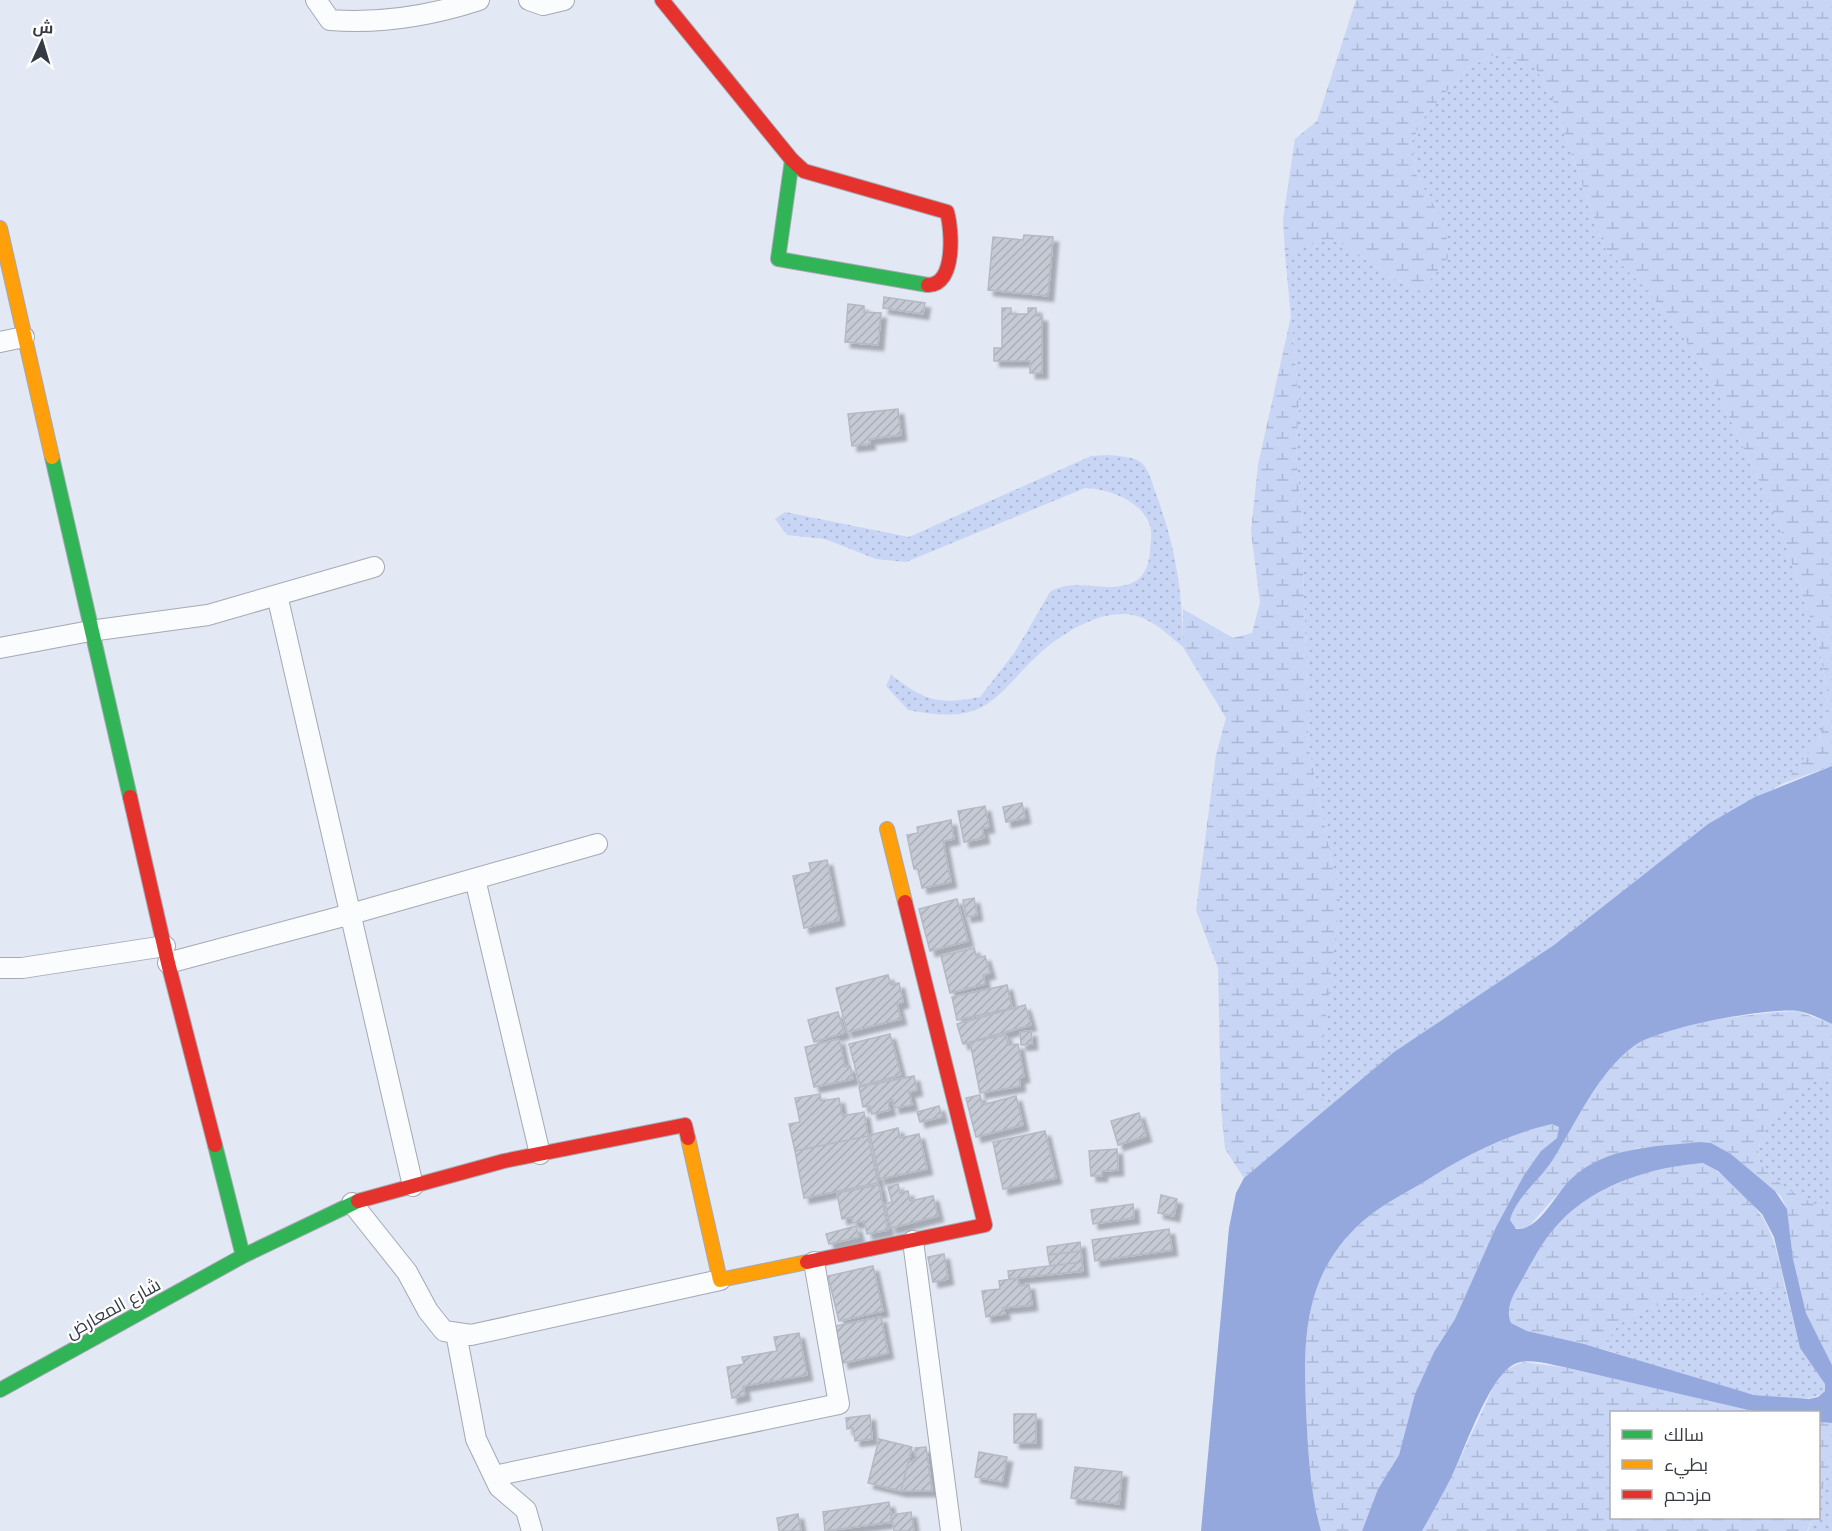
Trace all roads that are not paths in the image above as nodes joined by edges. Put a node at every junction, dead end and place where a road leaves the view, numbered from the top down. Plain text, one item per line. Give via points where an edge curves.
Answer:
1 (316, 0) edge
2 (479, 0) edge
3 (529, 0) edge
4 (564, 0) edge
5 (662, 0) edge
6 (792, 160) junction
7 (0, 228) edge
8 (24, 337) junction
9 (0, 342) edge
10 (374, 567) dead end
11 (277, 595) junction
12 (90, 631) junction
13 (0, 648) edge
14 (887, 829) dead end
15 (597, 844) dead end
16 (475, 879) junction
17 (351, 914) junction
18 (166, 954) junction
19 (0, 968) edge
20 (540, 1154) junction
21 (413, 1186) junction
22 (352, 1203) junction
23 (913, 1241) junction
24 (243, 1256) junction
25 (814, 1262) junction
26 (720, 1280) junction
27 (456, 1333) junction
28 (0, 1390) edge
29 (494, 1476) junction
30 (532, 1531) edge
31 (951, 1531) edge

1 - 2 street via 330,20 344,21 422,17
3 - 4 street via 543,5
5 - 6 street
6 - 6 street via 778,259 932,286 941,282 947,271 951,223 947,212 804,171
7 - 8 street
8 - 9 street
8 - 12 street
10 - 11 street
11 - 12 street via 207,615
11 - 17 street
12 - 13 street
12 - 18 street
14 - 23 street via 985,1226
15 - 16 street
16 - 17 street
16 - 20 street
17 - 18 street
17 - 21 street
18 - 19 street
18 - 24 street
20 - 21 street, شارع المعارض
20 - 26 street, شارع المعارض via 685,1125
21 - 22 street, شارع المعارض
22 - 24 street, شارع المعارض
22 - 27 street via 407,1272 428,1311 444,1331
23 - 25 street
23 - 31 street
24 - 28 street, شارع المعارض
25 - 26 street
25 - 29 street via 839,1404
26 - 27 street via 471,1335
27 - 29 street via 476,1439
29 - 30 street via 499,1487 526,1510

